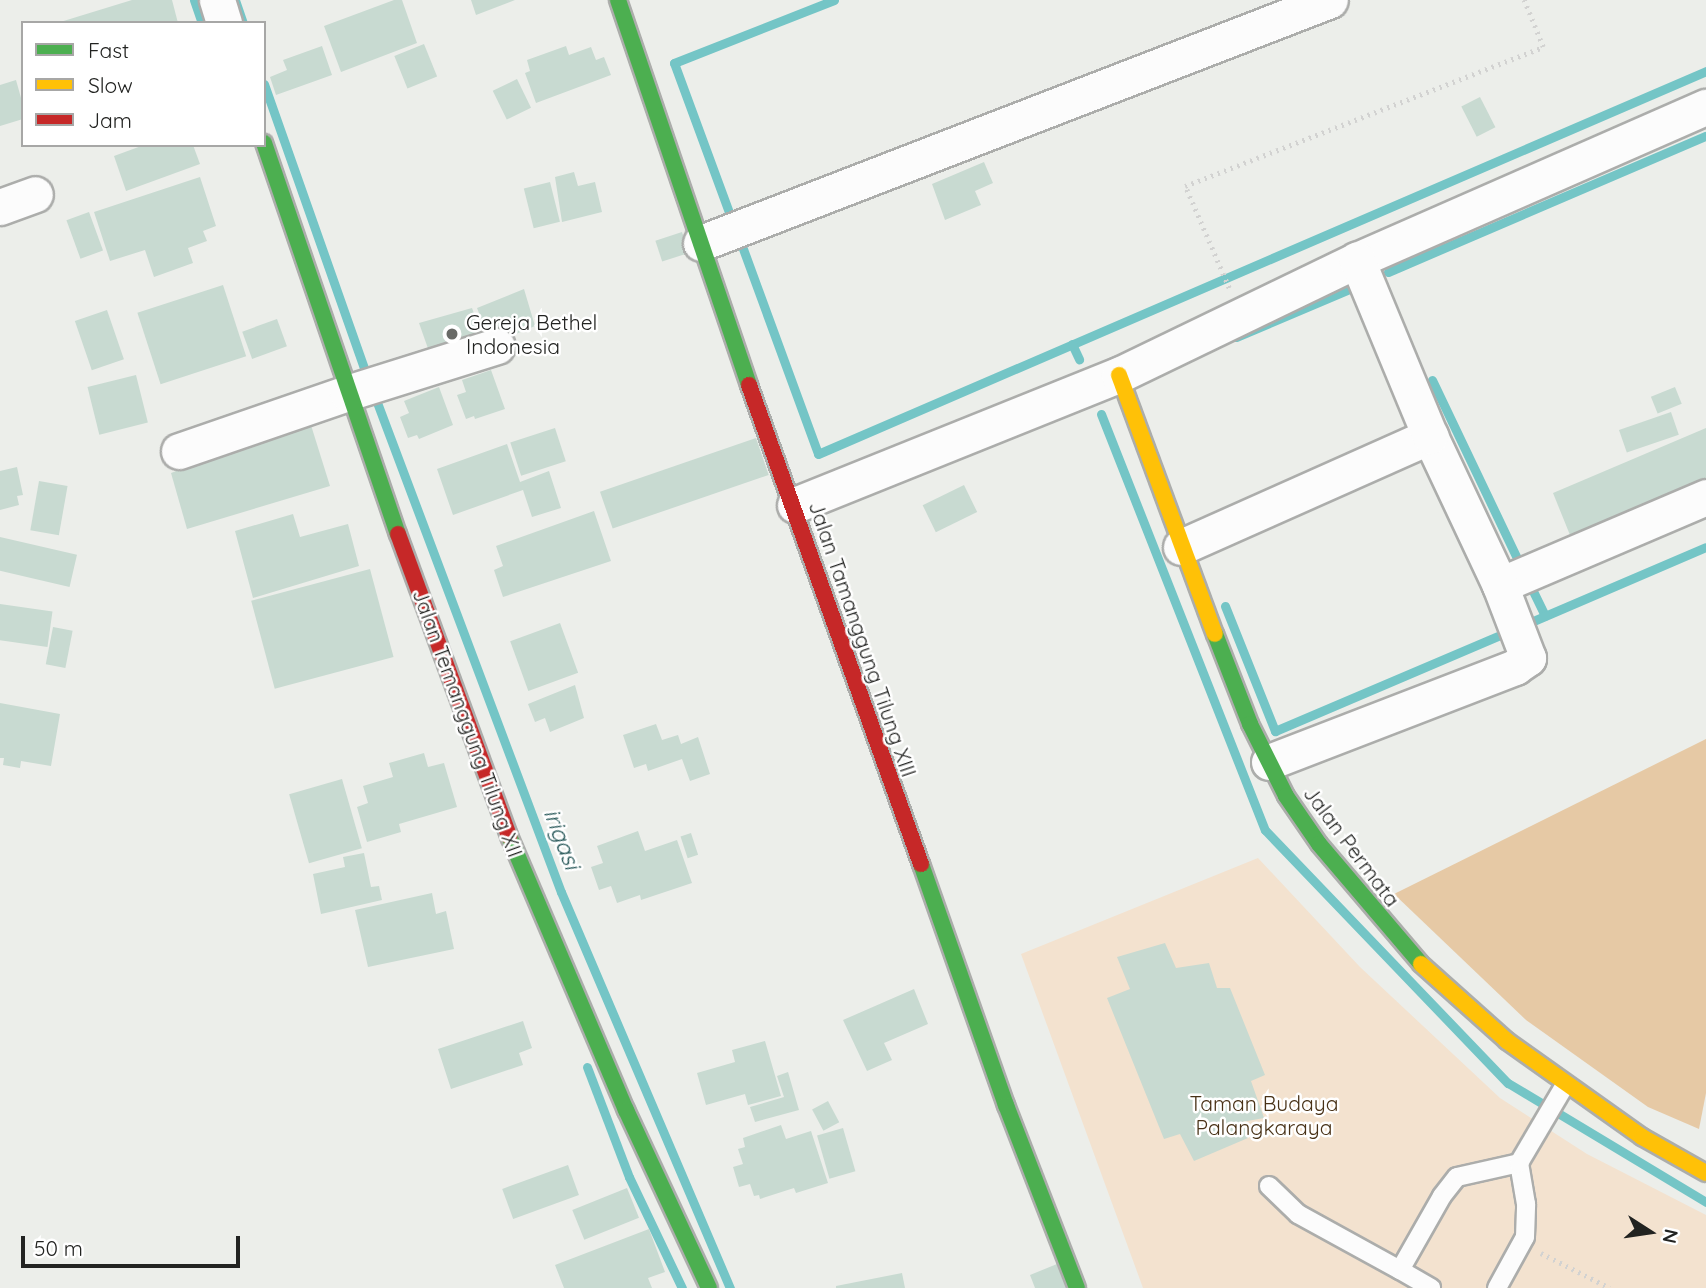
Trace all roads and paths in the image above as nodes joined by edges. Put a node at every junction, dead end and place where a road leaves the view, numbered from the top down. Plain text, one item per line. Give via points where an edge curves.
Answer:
1 (217, 0) edge
2 (1330, 0) edge
3 (1524, 0) edge
4 (625, 2) edge
5 (223, 21) edge
6 (1706, 107) edge
7 (265, 147) edge
8 (35, 194) dead end
9 (0, 207) edge
10 (701, 243) junction
11 (1357, 260) junction
12 (1241, 316) junction
13 (497, 346) dead end
14 (1119, 375) junction
15 (347, 393) junction
16 (1430, 436) junction
17 (179, 451) dead end
18 (1706, 497) edge
19 (795, 505) junction
20 (1181, 547) junction
21 (1500, 584) junction
22 (1269, 762) junction
23 (1562, 1091) junction
24 (1519, 1163) junction
25 (1706, 1173) edge
26 (1269, 1186) dead end
27 (1521, 1242) junction
28 (1400, 1270) junction
29 (709, 1288) edge
30 (1077, 1288) edge
31 (1431, 1288) edge
32 (1497, 1288) edge
33 (1610, 1288) edge

1 - 5 street
2 - 10 street
3 - 12 path via 1543,47 1185,186
4 - 10 street, Jalan Tamanggung Tilung XIII
6 - 11 street
7 - 15 street, Jalan Temanggung Tilung XII
8 - 9 street
10 - 19 street, Jalan Tamanggung Tilung XIII via 778,469
11 - 12 street
11 - 16 street
12 - 14 street
13 - 15 street
14 - 19 street
14 - 20 street, Jalan Permata
15 - 17 street
15 - 29 street, Jalan Temanggung Tilung XII via 514,847 626,1110
16 - 20 street
16 - 21 street
18 - 21 street
19 - 30 street, Jalan Tamanggung Tilung XIII via 1006,1105
20 - 22 street, Jalan Permata
21 - 22 street via 1527,649 1527,661
22 - 23 street, Jalan Permata via 1319,844 1417,960
23 - 24 lane
23 - 25 street, Jalan Permata
24 - 27 lane via 1526,1204
24 - 28 lane via 1457,1177
26 - 28 lane via 1298,1214
27 - 32 lane
27 - 33 path
28 - 31 lane

